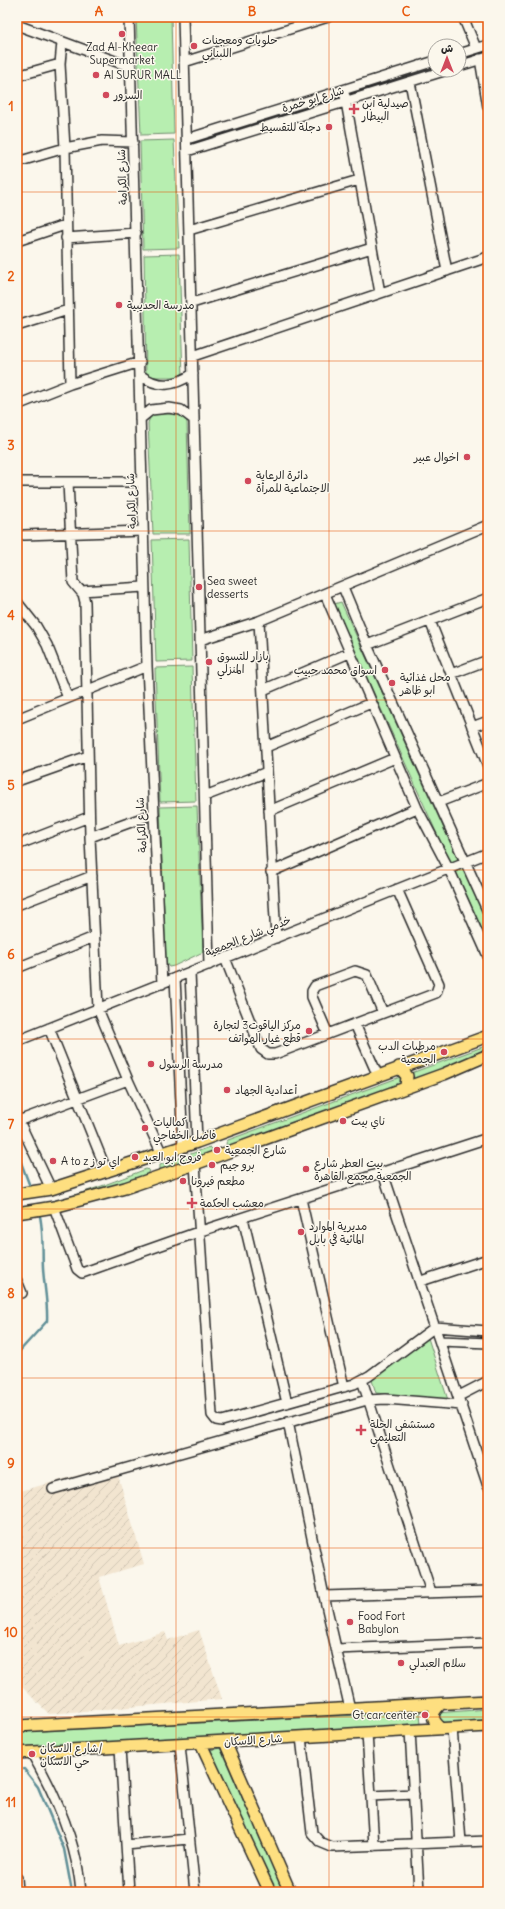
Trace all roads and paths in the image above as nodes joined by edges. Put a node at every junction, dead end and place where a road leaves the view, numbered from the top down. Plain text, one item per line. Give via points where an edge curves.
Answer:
1 (129, 17) edge
2 (183, 17) edge
3 (328, 17) edge
4 (463, 17) edge
5 (17, 25) edge
6 (62, 42) junction
7 (488, 45) edge
8 (476, 48) junction
9 (467, 51) edge
10 (484, 58) edge
11 (184, 62) junction
12 (467, 63) edge
13 (60, 64) junction
14 (427, 64) edge
15 (131, 67) junction
16 (17, 76) edge
17 (427, 76) edge
18 (410, 82) junction
19 (344, 90) junction
20 (345, 102) junction
21 (488, 107) edge
22 (187, 139) junction
23 (133, 142) junction
24 (65, 148) junction
25 (187, 151) junction
26 (17, 162) edge
27 (359, 180) junction
28 (65, 225) junction
29 (189, 230) junction
30 (136, 233) junction
31 (66, 238) junction
32 (17, 241) edge
33 (372, 248) junction
34 (488, 257) edge
35 (447, 271) junction
36 (380, 294) junction
37 (192, 303) junction
38 (68, 310) junction
39 (17, 326) edge
40 (193, 356) junction
41 (140, 362) junction
42 (193, 374) junction
43 (140, 375) junction
44 (70, 384) junction
45 (17, 405) edge
46 (140, 419) junction
47 (193, 419) junction
48 (20, 482) dead end
49 (68, 482) junction
50 (142, 482) junction
51 (488, 525) edge
52 (143, 531) junction
53 (71, 533) junction
54 (24, 535) dead end
55 (144, 586) junction
56 (343, 587) junction
57 (81, 591) junction
58 (326, 594) junction
59 (488, 598) edge
60 (17, 602) edge
61 (259, 621) junction
62 (430, 621) junction
63 (200, 640) junction
64 (367, 646) junction
65 (349, 653) junction
66 (488, 660) edge
67 (147, 666) junction
68 (451, 674) junction
69 (263, 690) junction
70 (86, 691) junction
71 (68, 698) junction
72 (371, 703) junction
73 (17, 719) edge
74 (488, 721) edge
75 (472, 727) junction
76 (266, 747) junction
77 (88, 756) junction
78 (395, 758) junction
79 (488, 766) edge
80 (267, 772) junction
81 (17, 781) edge
82 (488, 783) edge
83 (205, 796) junction
84 (439, 802) junction
85 (417, 808) junction
86 (269, 811) junction
87 (153, 814) junction
88 (90, 817) junction
89 (90, 837) junction
90 (17, 845) edge
91 (488, 853) edge
92 (465, 862) junction
93 (449, 869) junction
94 (271, 872) junction
95 (92, 876) junction
96 (397, 890) junction
97 (17, 905) edge
98 (488, 912) edge
99 (94, 937) junction
100 (276, 938) junction
101 (488, 956) edge
102 (225, 958) junction
103 (209, 965) junction
104 (17, 968) edge
105 (190, 972) junction
106 (175, 978) junction
107 (162, 984) junction
108 (98, 1009) junction
109 (383, 1013) junction
110 (355, 1024) junction
111 (49, 1028) junction
112 (328, 1034) junction
113 (488, 1036) edge
114 (17, 1041) edge
115 (436, 1055) junction
116 (488, 1056) edge
117 (399, 1067) junction
118 (444, 1074) junction
119 (378, 1076) junction
120 (128, 1080) junction
121 (406, 1088) junction
122 (76, 1099) junction
123 (18, 1119) edge
124 (197, 1130) junction
125 (183, 1132) junction
126 (488, 1138) edge
127 (197, 1142) junction
128 (183, 1146) junction
129 (162, 1154) junction
130 (195, 1164) junction
131 (106, 1172) junction
132 (383, 1172) junction
133 (51, 1189) junction
134 (17, 1194) edge
135 (301, 1199) junction
136 (54, 1207) junction
137 (17, 1213) edge
138 (243, 1218) junction
139 (201, 1231) junction
140 (488, 1259) edge
141 (17, 1281) edge
142 (421, 1281) junction
143 (22, 1293) dead end
144 (435, 1326) junction
145 (488, 1331) edge
146 (440, 1341) junction
147 (488, 1343) edge
148 (362, 1380) junction
149 (488, 1381) edge
150 (344, 1387) junction
151 (367, 1400) junction
152 (460, 1401) junction
153 (288, 1403) junction
154 (288, 1422) junction
155 (488, 1486) edge
156 (53, 1489) dead end
157 (488, 1591) edge
158 (431, 1592) junction
159 (324, 1596) junction
160 (488, 1643) edge
161 (336, 1649) junction
162 (488, 1701) edge
163 (440, 1705) junction
164 (350, 1709) junction
165 (17, 1726) edge
166 (488, 1726) edge
167 (446, 1728) junction
168 (410, 1730) junction
169 (367, 1733) junction
170 (301, 1737) junction
171 (225, 1742) junction
172 (201, 1744) junction
173 (180, 1745) junction
174 (120, 1748) junction
175 (31, 1752) junction
176 (17, 1753) edge
177 (414, 1794) junction
178 (371, 1796) junction
179 (189, 1839) junction
180 (488, 1841) edge
181 (461, 1842) junction
182 (126, 1845) junction
183 (417, 1845) junction
184 (374, 1846) junction
185 (17, 1878) edge
186 (18, 1892) edge
187 (81, 1892) edge
188 (129, 1892) edge
189 (195, 1892) edge
190 (270, 1892) edge
191 (290, 1892) edge
192 (420, 1892) edge

1 - 15 street, شارع الكرامة
2 - 11 street
3 - 11 street
4 - 8 street
5 - 6 street
6 - 13 street
6 - 15 street
7 - 8 street
8 - 9 street
10 - 12 street
10 - 21 street
11 - 22 street
13 - 16 street
13 - 24 street
14 - 19 street, شارع ابو خمرة
15 - 23 street, شارع الكرامة
17 - 18 street, شارع ابو خمرة
18 - 20 street, شارع ابو خمرة
18 - 35 street
19 - 20 street
19 - 22 street, شارع ابو خمرة
20 - 25 street, شارع ابو خمرة
20 - 27 street
22 - 25 street
23 - 24 street via 102,141
23 - 30 street, شارع الكرامة
24 - 26 street
24 - 28 street
25 - 29 street
27 - 29 street
27 - 33 street
28 - 31 street
28 - 32 street
29 - 37 street
30 - 31 street
30 - 41 street, شارع الكرامة
31 - 38 street
33 - 36 street
33 - 37 street
34 - 35 street
35 - 36 street
36 - 40 street
37 - 40 street
38 - 39 street
38 - 44 street
40 - 42 street
41 - 43 street, شارع الكرامة
41 - 44 street
42 - 43 street via 178,383 164,384 151,383
42 - 47 street
43 - 46 street, شارع الكرامة
44 - 45 street
46 - 47 street via 151,410 169,408 181,410
46 - 50 street, شارع الكرامة
47 - 63 street
48 - 49 street
49 - 50 street
49 - 53 street
50 - 52 street, شارع الكرامة
51 - 56 street
52 - 53 street
52 - 55 street, شارع الكرامة
53 - 54 street
53 - 57 street via 73,582
55 - 57 street
55 - 67 street, شارع الكرامة
56 - 58 street
56 - 64 street
57 - 70 street via 84,602
58 - 61 street
58 - 65 street
59 - 62 street
60 - 71 street via 47,645
61 - 63 street
61 - 69 street
62 - 64 street
62 - 68 street
63 - 83 street
64 - 84 street
65 - 69 street
65 - 72 street
66 - 68 street
67 - 70 street
67 - 87 street, شارع الكرامة
68 - 75 street
69 - 76 street
70 - 71 street
70 - 77 street
71 - 73 street
72 - 76 street
72 - 78 street
74 - 75 street
75 - 79 street
76 - 80 street
77 - 81 street
77 - 88 street
78 - 85 street
78 - 86 street
80 - 83 street
80 - 86 street
82 - 84 street
83 - 103 street
84 - 92 street
85 - 93 street
85 - 94 street
86 - 94 street
87 - 89 street
87 - 107 street, شارع الكرامة
88 - 89 street
88 - 90 street
89 - 95 street
91 - 92 street, خدمي شارع الجمعية
92 - 93 street, خدمي شارع الجمعية
92 - 98 street
93 - 96 street, خدمي شارع الجمعية
93 - 101 street
94 - 100 street
95 - 97 street
95 - 99 street
96 - 100 street, خدمي شارع الجمعية
96 - 109 street via 439,984 436,993
99 - 104 street
99 - 108 street
100 - 102 street, خدمي شارع الجمعية
102 - 103 street, خدمي شارع الجمعية
102 - 112 street via 261,1049 268,1054 276,1054
103 - 105 street, خدمي شارع الجمعية
105 - 106 street, خدمي شارع الجمعية
105 - 124 street
106 - 107 street, خدمي شارع الجمعية
106 - 125 street
107 - 108 street, خدمي شارع الجمعية
108 - 111 street, خدمي شارع الجمعية
108 - 120 street
109 - 110 street
109 - 112 street via 367,975 355,971 315,986 312,997
110 - 112 street
110 - 119 street
111 - 114 street, خدمي شارع الجمعية
111 - 122 street
113 - 115 main road
115 - 117 main road
115 - 118 main road via 436,1066
116 - 118 main road
117 - 119 main road
117 - 121 main road via 407,1076
118 - 121 main road
119 - 127 main road
120 - 122 street
120 - 129 street
121 - 130 main road
122 - 123 street
122 - 131 street
123 - 133 street
124 - 125 street via 196,1135 190,1140 184,1137
124 - 127 street
125 - 128 street
126 - 132 street
127 - 128 main road
128 - 129 main road
129 - 131 main road
130 - 136 main road via 125,1188
130 - 139 street
131 - 133 main road
132 - 135 street
132 - 142 street
133 - 134 main road
135 - 138 street
135 - 150 street
136 - 137 main road
136 - 139 street via 77,1269 82,1273
138 - 139 street
138 - 153 street
139 - 153 street via 213,1417 222,1421
140 - 142 street
141 - 143 street
142 - 144 street
144 - 145 street
144 - 146 street
144 - 148 street
146 - 147 street
146 - 152 street
148 - 150 street
148 - 151 street
149 - 152 street
150 - 153 street
151 - 152 street
151 - 154 street
151 - 158 street
152 - 155 street
154 - 156 street
154 - 159 street
157 - 158 street
158 - 159 street
159 - 161 street
160 - 161 street
161 - 164 street
162 - 163 main road
163 - 164 main road
163 - 167 main road via 432,1716 434,1722
164 - 165 main road
166 - 167 main road, شارع الاسكان
167 - 168 main road, شارع الاسكان
167 - 181 street
168 - 169 main road, شارع الاسكان
168 - 177 street
169 - 170 main road, شارع الاسكان
169 - 178 street
170 - 171 main road, شارع الاسكان
170 - 184 street via 312,1833 320,1842 332,1847
171 - 172 main road, شارع الاسكان
171 - 191 main road
172 - 173 main road, شارع الاسكان
172 - 190 main road
173 - 174 main road, شارع الاسكان
173 - 179 street
174 - 175 main road, شارع الاسكان
174 - 182 street
175 - 176 main road, شارع الاسكان
175 - 187 street via 61,1813 75,1856
177 - 178 street
177 - 183 street
178 - 184 street
179 - 182 street
179 - 189 street
180 - 181 street
181 - 183 street
182 - 188 street
183 - 184 street
183 - 192 street
185 - 186 street

